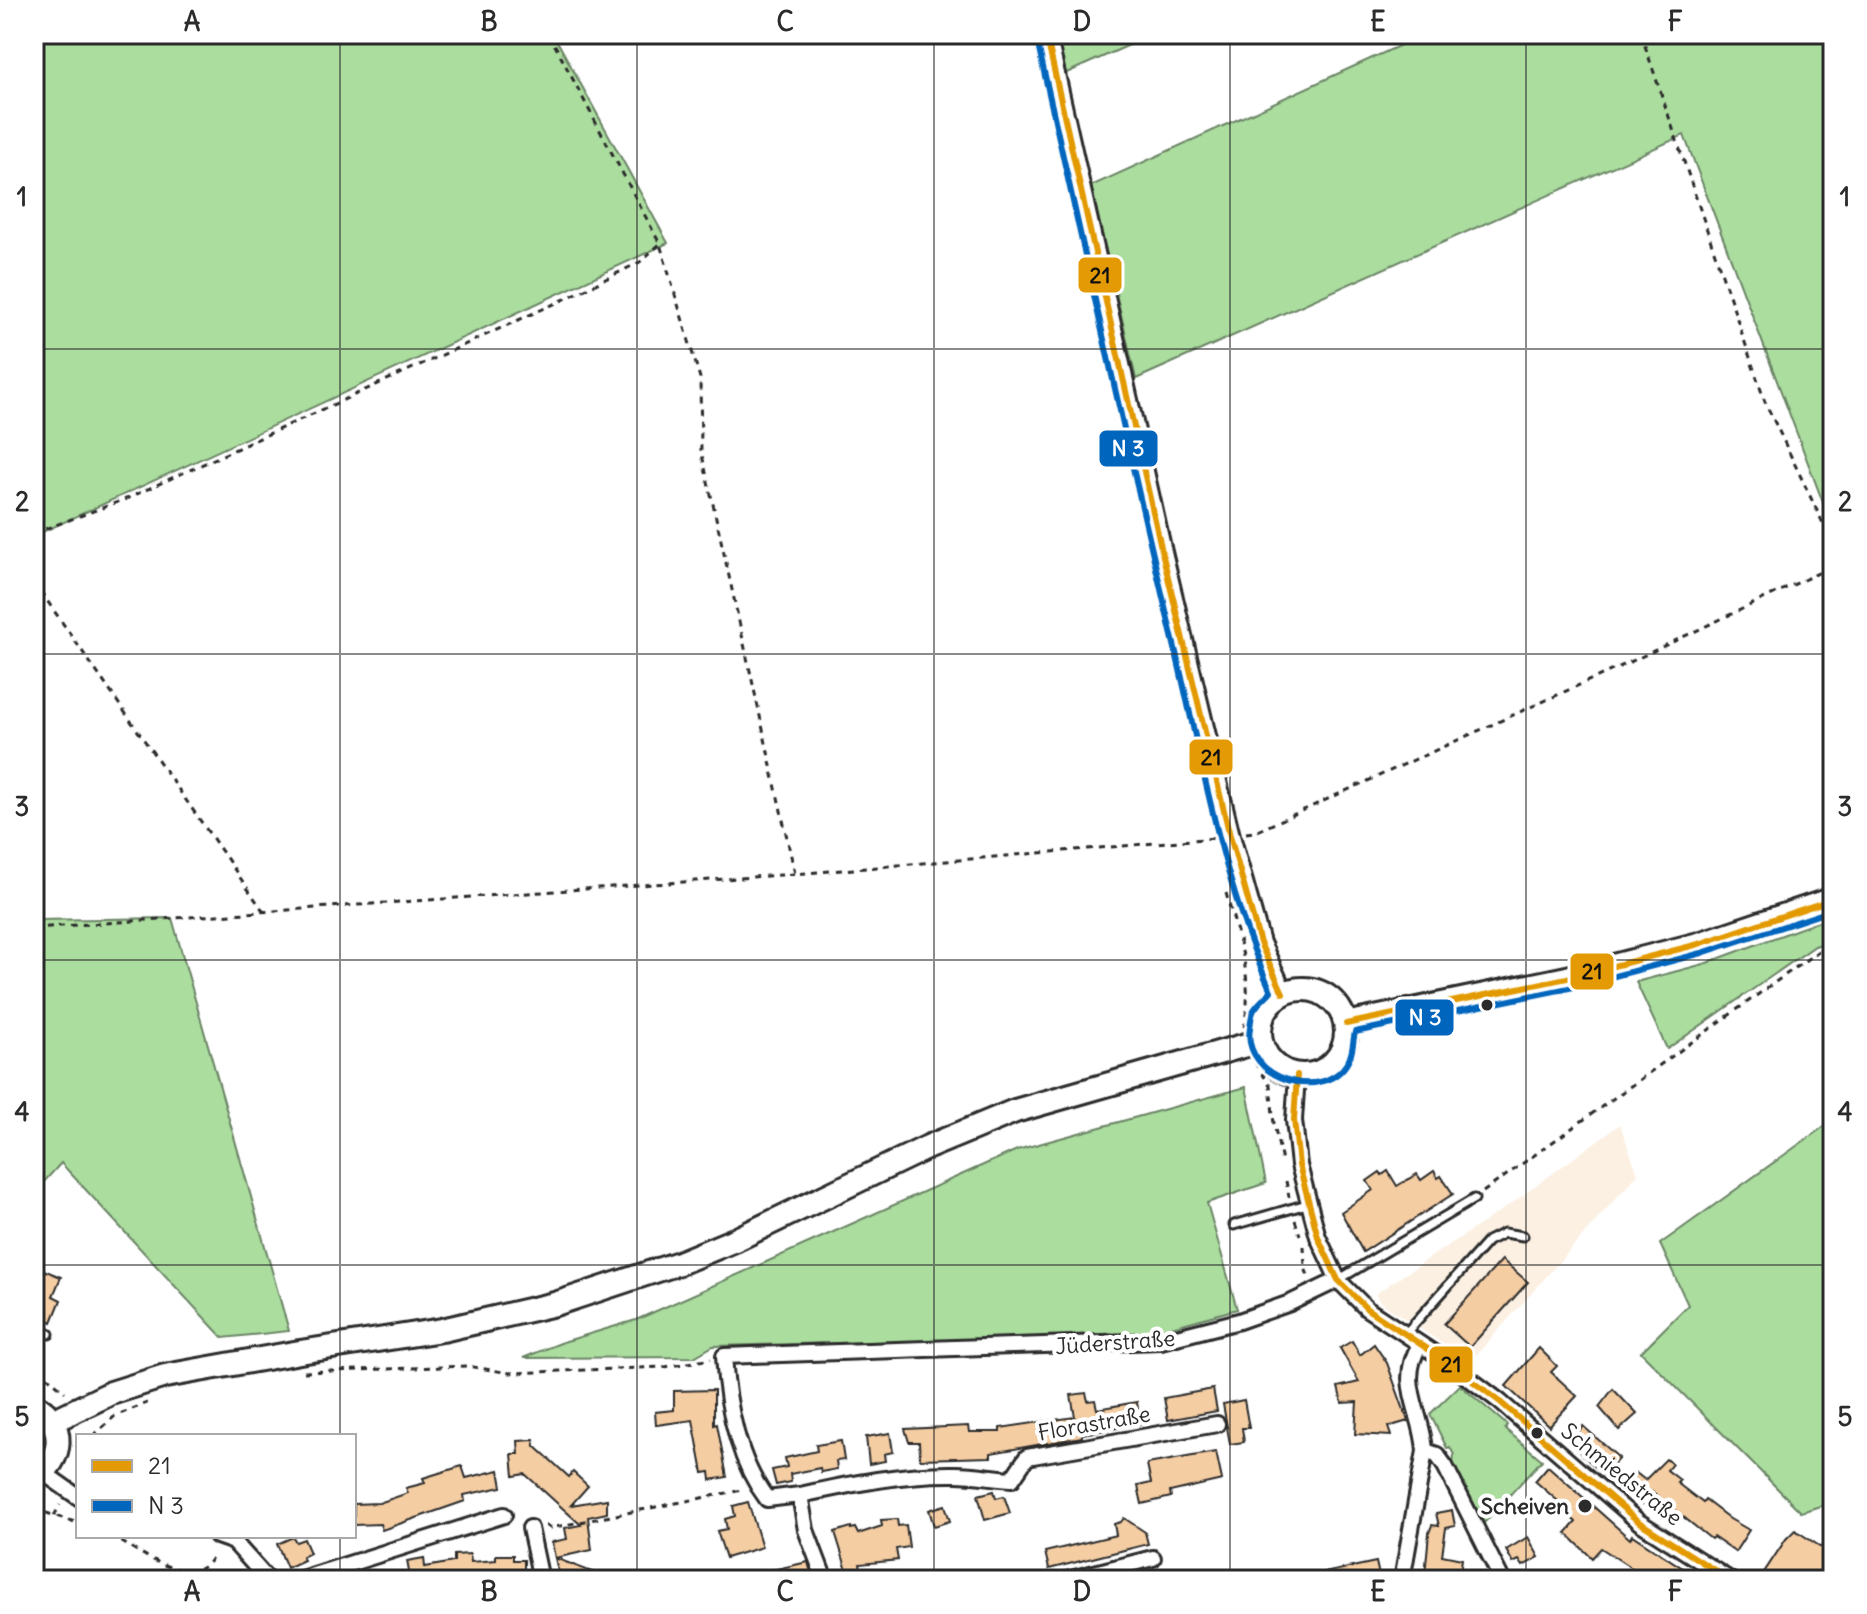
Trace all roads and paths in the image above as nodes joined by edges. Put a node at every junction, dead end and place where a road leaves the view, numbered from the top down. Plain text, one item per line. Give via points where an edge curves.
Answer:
1 (549, 34) edge
2 (1046, 34) edge
3 (1641, 34) edge
4 (660, 244) junction
5 (34, 533) edge
6 (1833, 544) edge
7 (1833, 566) edge
8 (34, 582) edge
9 (1230, 836) junction
10 (795, 874) junction
11 (1224, 884) dead end
12 (1833, 899) edge
13 (264, 912) junction
14 (34, 928) edge
15 (1833, 947) edge
16 (1247, 976) dead end
17 (1283, 993) junction
18 (1346, 1024) junction
19 (1260, 1041) junction
20 (1261, 1071) dead end
21 (1297, 1075) junction
22 (1270, 1085) dead end
23 (1474, 1199) joint
24 (1307, 1204) junction
25 (1234, 1225) dead end
26 (1523, 1236) dead end
27 (1338, 1280) junction
28 (34, 1328) edge
29 (49, 1334) dead end
30 (1405, 1334) junction
31 (1420, 1345) junction
32 (724, 1356) junction
33 (300, 1373) dead end
34 (151, 1402) dead end
35 (34, 1405) edge
36 (53, 1421) junction
37 (1217, 1424) dead end
38 (95, 1434) edge
39 (1425, 1451) junction
40 (39, 1476) edge
41 (758, 1487) junction
42 (800, 1495) junction
43 (76, 1496) edge
44 (34, 1509) edge
45 (504, 1515) dead end
46 (76, 1522) edge
47 (537, 1525) joint
48 (115, 1538) edge
49 (217, 1538) edge
50 (223, 1538) edge
51 (1153, 1558) dead end
52 (268, 1580) edge
53 (298, 1580) edge
54 (541, 1580) edge
55 (825, 1580) edge
56 (1067, 1580) edge
57 (1402, 1580) edge
58 (1502, 1580) edge
59 (1730, 1580) edge

1 - 4 path
2 - 9 street
3 - 6 path via 1765,402
4 - 5 path via 640,262 567,298 126,499
4 - 10 path via 700,378 701,450
7 - 9 path via 1255,832
8 - 13 path
9 - 10 path
9 - 17 street via 1260,943
10 - 13 path
11 - 16 path
12 - 18 main road via 1699,944 1567,978
13 - 14 path
15 - 23 path via 1820,950
17 - 18 main road via 1296,988 1322,992
17 - 19 main road via 1263,1013
18 - 21 main road via 1346,1038 1334,1062 1311,1075
19 - 21 main road via 1273,1064
19 - 36 main road via 1015,1111 737,1239 555,1304 442,1330 165,1376 111,1393
20 - 22 path
21 - 24 street via 1294,1120
23 - 27 lane, Jüderstraße
24 - 25 lane
24 - 27 street
26 - 30 lane via 1504,1233 1488,1241
27 - 30 street, Schmiedstraße via 1367,1309
27 - 32 street, Jüderstraße via 1239,1321 1161,1341
28 - 29 lane
30 - 31 street, Schmiedstraße
31 - 39 street via 1410,1360 1409,1375
31 - 59 street, Schmiedstraße via 1499,1401 1639,1522
32 - 33 path via 650,1368 510,1373 467,1366
32 - 41 street via 736,1430
34 - 38 path via 115,1416
35 - 36 main road
36 - 40 main road via 57,1454
37 - 42 street, Florastraße via 1027,1457 1012,1479 919,1476
39 - 57 street
39 - 58 street via 1445,1466
40 - 43 street
41 - 42 street via 767,1499
41 - 47 path via 550,1528
42 - 55 street via 806,1530
44 - 46 path
45 - 53 street
47 - 54 street
48 - 49 path via 183,1572 201,1568 212,1557
50 - 52 street via 234,1542
51 - 56 street

